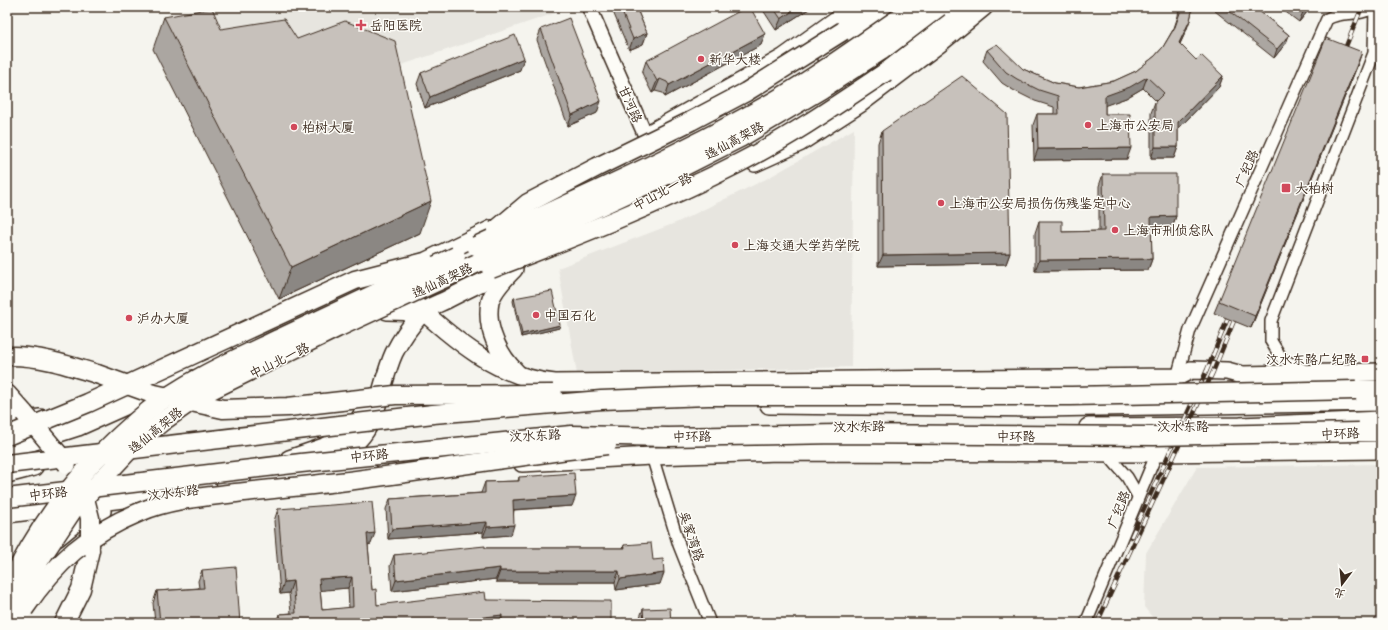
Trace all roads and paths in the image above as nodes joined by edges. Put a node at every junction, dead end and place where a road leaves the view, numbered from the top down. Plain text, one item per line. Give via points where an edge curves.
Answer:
1 (589, 7) edge
2 (854, 7) edge
3 (876, 7) edge
4 (897, 7) edge
5 (915, 7) edge
6 (939, 7) edge
7 (951, 7) edge
8 (969, 7) edge
9 (984, 7) edge
10 (1375, 7) edge
11 (645, 135) junction
12 (653, 153) junction
13 (622, 168) junction
14 (675, 192) junction
15 (476, 246) junction
16 (456, 256) junction
17 (521, 263) junction
18 (407, 270) junction
19 (379, 284) junction
20 (399, 290) junction
21 (381, 311) junction
22 (423, 312) junction
23 (394, 354) junction
24 (226, 355) junction
25 (7, 356) edge
26 (1381, 372) edge
27 (1309, 373) junction
28 (185, 377) junction
29 (522, 377) junction
30 (1177, 377) junction
31 (879, 379) junction
32 (122, 384) junction
33 (1381, 390) edge
34 (159, 392) junction
35 (7, 394) edge
36 (708, 396) junction
37 (1381, 402) edge
38 (1172, 405) junction
39 (926, 407) junction
40 (177, 411) junction
41 (7, 416) edge
42 (128, 418) junction
43 (1381, 420) edge
44 (7, 423) edge
45 (1166, 426) junction
46 (1381, 432) edge
47 (7, 436) edge
48 (668, 437) junction
49 (348, 449) junction
50 (7, 450) edge
51 (1381, 450) edge
52 (1106, 453) junction
53 (1157, 453) junction
54 (652, 456) junction
55 (289, 459) junction
56 (7, 463) edge
57 (68, 464) junction
58 (340, 472) junction
59 (7, 474) edge
60 (254, 482) junction
61 (7, 492) edge
62 (145, 495) junction
63 (1138, 496) junction
64 (7, 498) edge
65 (7, 514) edge
66 (7, 520) edge
67 (79, 520) junction
68 (38, 558) junction
69 (7, 588) edge
70 (7, 617) edge
71 (12, 623) edge
72 (15, 623) edge
73 (64, 623) edge
74 (710, 623) edge
75 (1086, 623) edge

1 - 11 street, 甘河路
2 - 11 main road via 783,58
3 - 15 highway, bridge via 843,31 746,92 528,204
4 - 12 main road, 中山北一路 via 822,62 732,116
5 - 15 highway, 逸仙高架路, bridge via 841,59 754,112 694,144
6 - 21 highway, 逸仙高架路, bridge via 881,51 740,138
7 - 14 main road, 中山北一路 via 918,34 818,104
8 - 21 highway, bridge via 886,72 740,163 641,210
9 - 14 main road via 884,86 805,139
10 - 27 street, 广纪路 via 1374,53 1271,321 1271,341 1282,359
10 - 30 street, 广纪路 via 1356,14 1335,14 1327,19 1190,330
11 - 12 street, 甘河路
11 - 13 main road
12 - 13 main road, 中山北一路
12 - 14 street, 甘河路
13 - 18 main road, 中山北一路
14 - 17 main road, 中山北一路 via 637,204
15 - 16 highway, 逸仙高架路
16 - 47 highway, bridge via 355,280 88,404
16 - 69 highway, 逸仙高架路, bridge via 244,355 192,382 149,410 72,483 30,544
17 - 22 main road, 中山北一路
17 - 29 main road via 496,291 490,301 489,312 500,353
18 - 19 main road, 中山北一路
18 - 20 main road
19 - 20 main road, 汶水东路
19 - 24 main road, 中山北一路
20 - 21 main road
20 - 22 main road, 汶水东路
21 - 22 main road
21 - 40 main road, 中山北一路
21 - 71 highway, 逸仙高架路, bridge via 199,396 134,445 73,510 56,534 33,570
22 - 23 main road, 中山北一路
22 - 29 main road, 汶水东路 via 491,364
23 - 49 main road, 中山北一路 via 377,408 366,431 360,440
23 - 55 main road, 中山北一路 via 368,406 351,431 324,447
24 - 28 main road, 中山北一路
24 - 32 main road via 169,364 147,371
25 - 36 highway, bridge via 41,358 66,364 150,393 223,409 288,407 395,395 463,393
26 - 27 main road, 汶水东路
27 - 30 main road, 汶水东路 via 1242,375 1227,371 1192,370
28 - 32 main road
28 - 34 main road, 中山北一路
29 - 31 main road, 汶水东路 via 556,383
29 - 39 main road, 汶水东路 via 564,398 586,405 758,404
30 - 31 main road, 汶水东路
30 - 38 street, 广纪路
31 - 39 main road
32 - 41 main road via 41,418 26,420
33 - 36 highway, bridge via 1071,396
34 - 42 main road, 中山北一路
34 - 50 main road, 中山北一路 via 78,427
35 - 57 highway, bridge
36 - 56 highway, bridge via 601,400 433,414
37 - 38 main road, 汶水东路
38 - 39 main road, 汶水东路
38 - 45 street, 广纪路
40 - 42 main road, 中山北一路
40 - 59 main road via 91,450
42 - 56 main road, 中山北一路 via 81,438
43 - 45 main road, 汶水东路 via 1240,426
44 - 57 highway, bridge via 44,444
45 - 53 street, 广纪路
45 - 58 main road, 汶水东路 via 696,428 534,435 476,440
46 - 48 highway, 中环路, bridge via 1154,436 838,434
48 - 64 highway, 中环路, bridge via 572,435 308,462
48 - 72 highway, bridge via 386,476 201,497 142,511 95,534 74,550 49,576
49 - 55 main road, 中山北一路 via 332,455
49 - 60 main road
51 - 53 main road, 汶水东路
52 - 53 main road, 汶水东路
52 - 54 main road, 汶水东路 via 780,452
52 - 63 street via 1127,477
53 - 63 street, 广纪路
54 - 58 main road, 汶水东路
54 - 74 street, 吴家湾路 via 679,545
55 - 61 main road, 中山北一路
57 - 73 highway, bridge via 85,495 91,537 85,575
58 - 60 main road, 汶水东路
60 - 62 main road, 汶水东路
62 - 65 main road, 汶水东路
62 - 67 main road
63 - 75 street, 广纪路
66 - 67 main road
67 - 68 main road via 57,537
68 - 69 main road
68 - 70 main road

